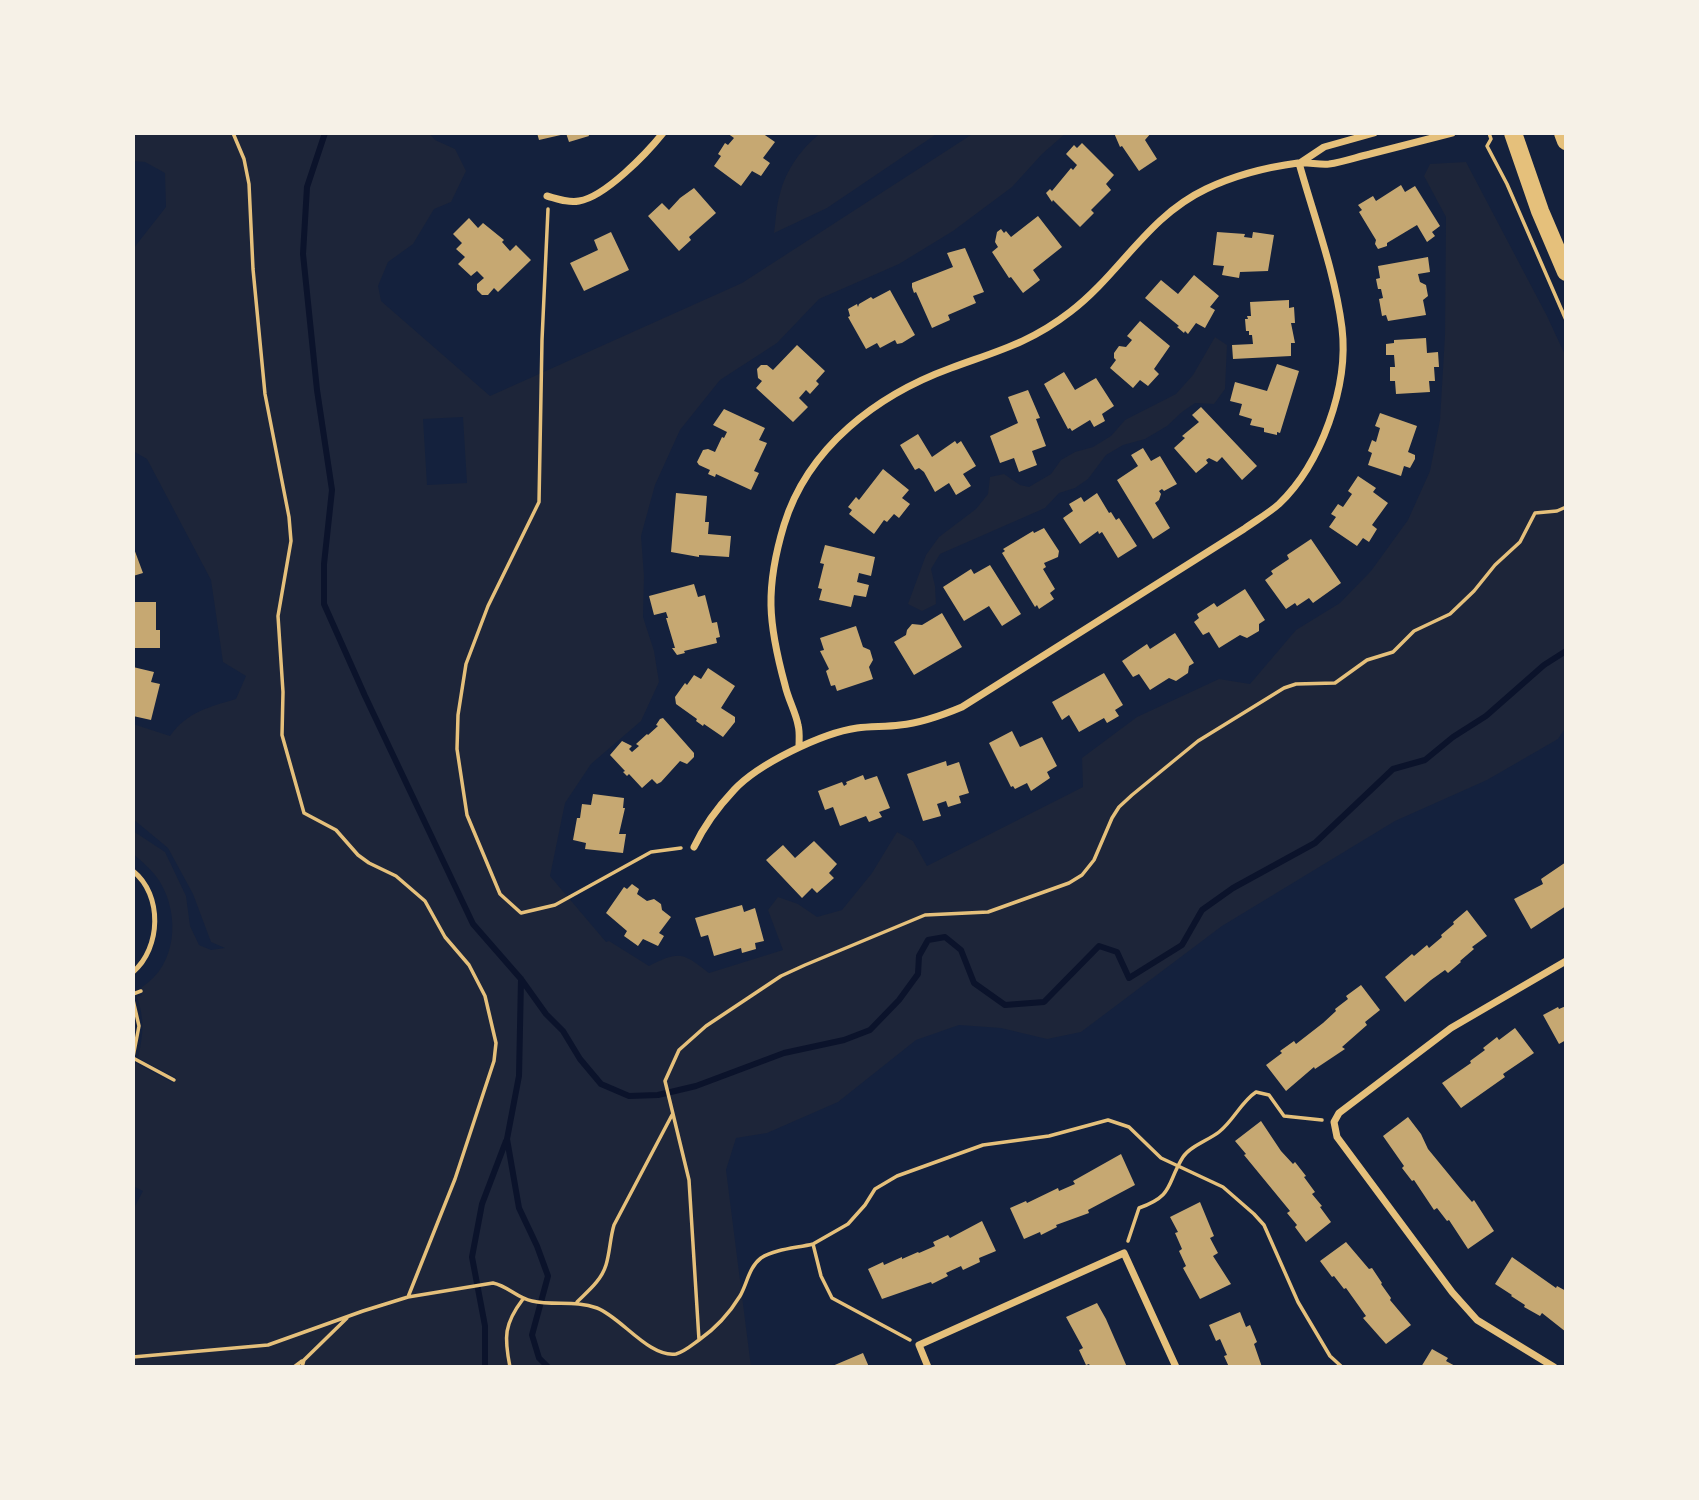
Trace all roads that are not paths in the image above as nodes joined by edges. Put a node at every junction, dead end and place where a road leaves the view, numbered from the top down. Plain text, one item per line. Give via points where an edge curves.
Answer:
1 (663, 133) edge
2 (1374, 133) edge
3 (1452, 133) edge
4 (1513, 133) edge
5 (1563, 133) edge
6 (1566, 141) edge
7 (1299, 163) junction
8 (547, 196) road end
9 (1566, 272) edge
10 (799, 746) junction
11 (694, 847) road end
12 (133, 872) edge
13 (1566, 961) edge
14 (133, 972) edge
15 (928, 1367) edge
16 (1175, 1367) edge
17 (1554, 1367) edge

1 - 8 street via 634,165 582,201
2 - 7 street via 1324,147
3 - 7 street via 1330,164
4 - 9 main road
5 - 6 main road
7 - 10 street via 1207,188 1185,201 1150,228 1095,290 1038,335 948,369 888,398 859,417 818,460 785,523 769,602 777,655 798,724
7 - 10 street via 1335,289 1342,355 1326,432 1303,475 1278,505 962,707 902,725 841,731
10 - 11 street via 735,789
12 - 14 lane via 153,904 153,941
13 - 17 street via 1451,1028 1339,1113 1334,1122 1337,1137 1477,1320
15 - 16 street via 919,1345 1124,1253

